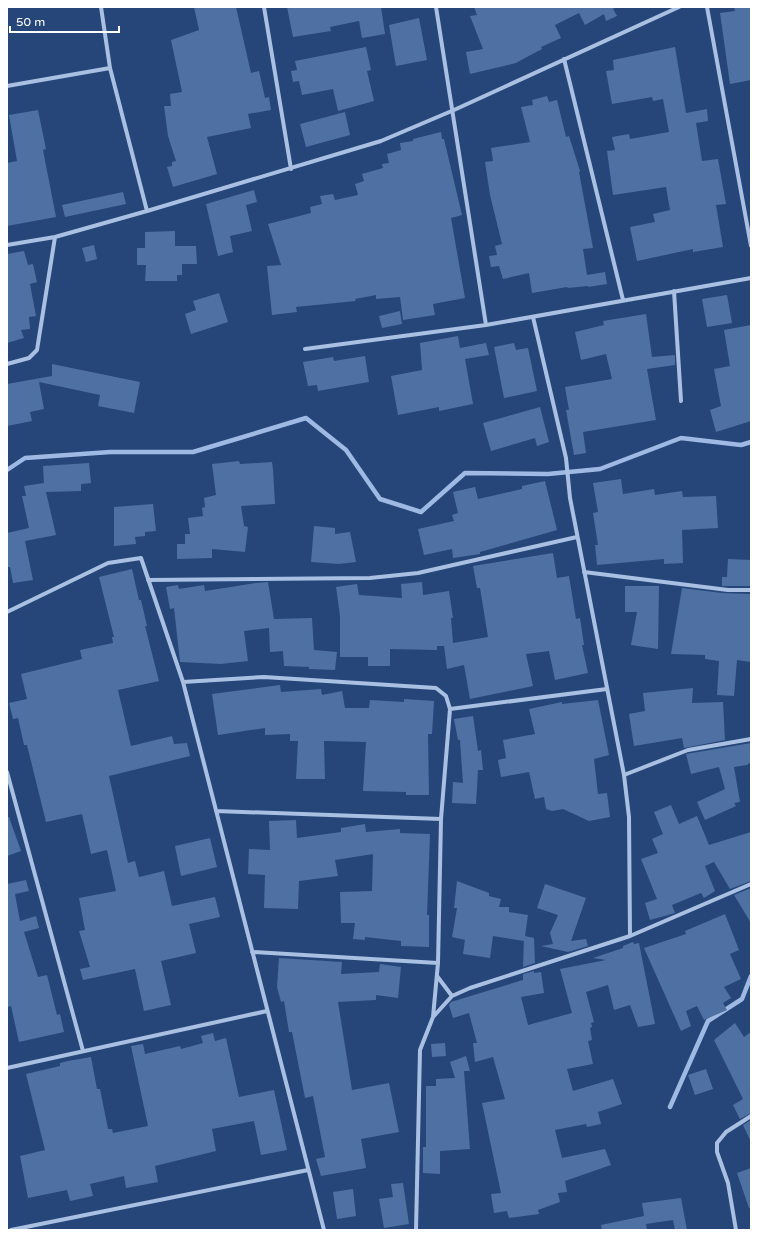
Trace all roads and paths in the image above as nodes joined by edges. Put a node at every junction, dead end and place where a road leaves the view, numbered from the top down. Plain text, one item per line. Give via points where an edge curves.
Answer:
1 (101, 7) edge
2 (264, 7) edge
3 (436, 7) edge
4 (679, 7) edge
5 (707, 7) edge
6 (564, 59) junction
7 (110, 68) junction
8 (7, 86) edge
9 (454, 110) junction
10 (291, 169) junction
11 (147, 212) junction
12 (55, 237) junction
13 (7, 245) edge
14 (751, 246) edge
15 (751, 278) edge
16 (674, 292) junction
17 (623, 300) junction
18 (533, 317) junction
19 (486, 325) junction
20 (305, 349) dead end
21 (7, 364) edge
22 (682, 401) dead end
23 (577, 537) junction
24 (584, 572) junction
25 (148, 580) junction
26 (751, 590) edge
27 (7, 612) edge
28 (183, 682) junction
29 (607, 689) junction
30 (450, 709) junction
31 (751, 739) edge
32 (7, 772) edge
33 (624, 775) junction
34 (216, 811) junction
35 (441, 819) junction
36 (751, 884) edge
37 (630, 936) junction
38 (252, 952) junction
39 (438, 963) junction
40 (437, 976) junction
41 (452, 996) junction
42 (268, 1011) junction
43 (433, 1017) junction
44 (83, 1051) junction
45 (7, 1068) edge
46 (751, 1116) edge
47 (308, 1170) junction
48 (11, 1230) edge
49 (324, 1230) edge
50 (416, 1230) edge
51 (736, 1230) edge

1 - 7 street
2 - 10 street
3 - 9 street
4 - 6 street
5 - 14 street
6 - 9 street
6 - 17 street
7 - 8 street
7 - 11 street
9 - 10 street via 381,141
9 - 19 street
10 - 11 street
11 - 12 street
12 - 13 street
12 - 21 street via 37,350 29,358
15 - 16 street
16 - 17 street
16 - 22 street
17 - 18 street
18 - 19 street
18 - 23 street via 566,458
19 - 20 street
23 - 24 street
23 - 25 street via 418,573 370,578
24 - 26 street via 728,590
24 - 29 street
25 - 27 street via 141,558 108,563
25 - 28 street
28 - 30 street via 264,677 436,688 446,696
28 - 34 street
29 - 30 street
29 - 33 street
30 - 35 street
31 - 33 street via 688,750
32 - 44 street
33 - 37 street via 630,817
34 - 35 street
34 - 38 street
35 - 39 street
36 - 37 street
37 - 41 street
38 - 39 street
38 - 42 street
39 - 40 street
40 - 41 street
40 - 43 street
41 - 43 street
42 - 44 street
42 - 47 street
43 - 50 street via 420,1050
44 - 45 street
46 - 51 street via 726,1132 717,1143 716,1152 728,1183
47 - 48 street
47 - 49 street

